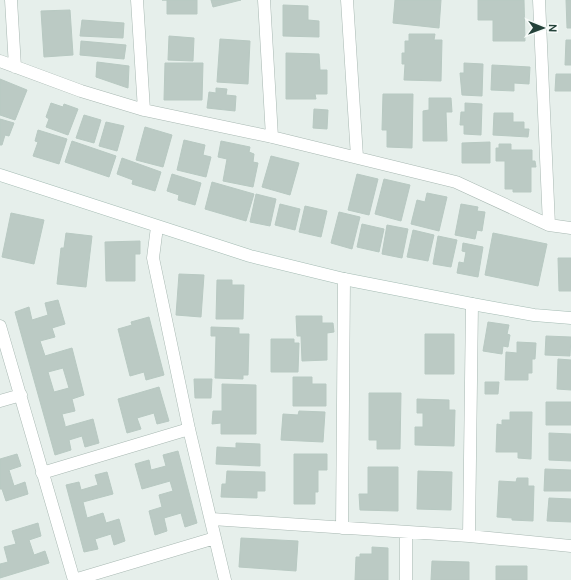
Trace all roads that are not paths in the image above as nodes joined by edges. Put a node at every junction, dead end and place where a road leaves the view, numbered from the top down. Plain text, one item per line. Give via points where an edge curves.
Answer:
1 (11, 0) edge
2 (137, 0) edge
3 (264, 0) edge
4 (347, 0) edge
5 (539, 0) edge
6 (0, 61) edge
7 (15, 67) junction
8 (144, 110) junction
9 (272, 138) junction
10 (357, 158) junction
11 (0, 176) edge
12 (549, 225) junction
13 (157, 227) junction
14 (571, 228) edge
15 (344, 279) junction
16 (472, 304) junction
17 (571, 318) edge
18 (0, 326) edge
19 (21, 395) junction
20 (0, 401) edge
21 (189, 428) junction
22 (42, 473) junction
23 (212, 519) junction
24 (342, 528) junction
25 (406, 533) junction
26 (469, 536) junction
27 (215, 538) junction
28 (571, 546) edge
29 (74, 580) edge
30 (225, 580) edge
31 (406, 580) edge

1 - 7 street
2 - 8 street
3 - 9 street
4 - 10 street
5 - 12 street
6 - 7 street
7 - 8 street via 81,92
8 - 9 street
9 - 10 street
10 - 12 street via 456,182
11 - 13 street
12 - 14 street
13 - 15 street via 250,256
13 - 21 street via 153,258
15 - 16 street
15 - 24 street
16 - 17 street via 534,315
16 - 26 street
18 - 19 street
19 - 20 street
19 - 22 street
21 - 22 street
21 - 23 street
22 - 29 street
23 - 24 street
23 - 27 street
24 - 25 street
25 - 26 street
25 - 31 street
26 - 28 street
27 - 29 street
27 - 30 street

